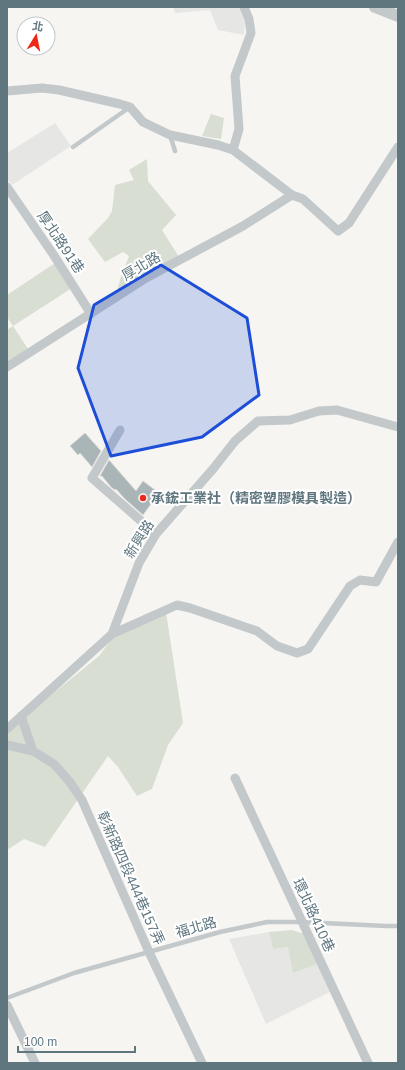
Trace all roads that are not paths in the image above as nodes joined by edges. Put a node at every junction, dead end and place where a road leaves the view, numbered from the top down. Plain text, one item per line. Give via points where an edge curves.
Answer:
1 (244, 7) edge
2 (375, 7) edge
3 (398, 16) edge
4 (7, 91) edge
5 (130, 108) junction
6 (170, 135) junction
7 (73, 147) dead end
8 (398, 147) edge
9 (233, 150) junction
10 (174, 151) dead end
11 (7, 187) edge
12 (292, 195) junction
13 (91, 314) junction
14 (7, 367) edge
15 (398, 427) edge
16 (120, 430) dead end
17 (156, 534) junction
18 (398, 542) edge
19 (112, 634) junction
20 (21, 716) junction
21 (7, 729) edge
22 (7, 745) edge
23 (33, 751) junction
24 (235, 778) dead end
25 (302, 922) junction
26 (398, 926) edge
27 (149, 952) junction
28 (7, 998) edge
29 (7, 1005) edge
30 (35, 1063) edge
31 (202, 1063) edge
32 (368, 1063) edge

1 - 9 street via 251,33 235,76 239,129
2 - 3 street
4 - 5 street via 42,88 59,90
5 - 6 street via 143,122
5 - 7 lane
6 - 9 street
6 - 10 lane
8 - 12 street via 349,223 338,231 303,199
9 - 12 street
11 - 13 street, 厚北路91巷
12 - 13 street, 厚北路 via 243,226 146,278
13 - 14 street, 厚北路
15 - 17 street, 新興路 via 337,410 319,411 290,420 258,421 235,441 214,469
16 - 17 street via 92,478
17 - 19 street, 新興路 via 139,563
18 - 19 street via 376,582 360,580 350,586 308,649 297,653 277,646 257,631 177,605
19 - 20 street, 新興路
20 - 21 street, 新興路
20 - 23 street
22 - 23 street, 彰新路四段444巷157弄
23 - 27 street, 彰新路四段444巷157弄 via 54,764 82,800
24 - 25 street, 環北路410巷
25 - 26 lane, 福北路
25 - 27 lane, 福北路 via 267,922
25 - 32 street, 環北路410巷
27 - 28 lane, 福北路 via 74,973
27 - 31 street, 彰新路四段444巷157弄
29 - 30 street

